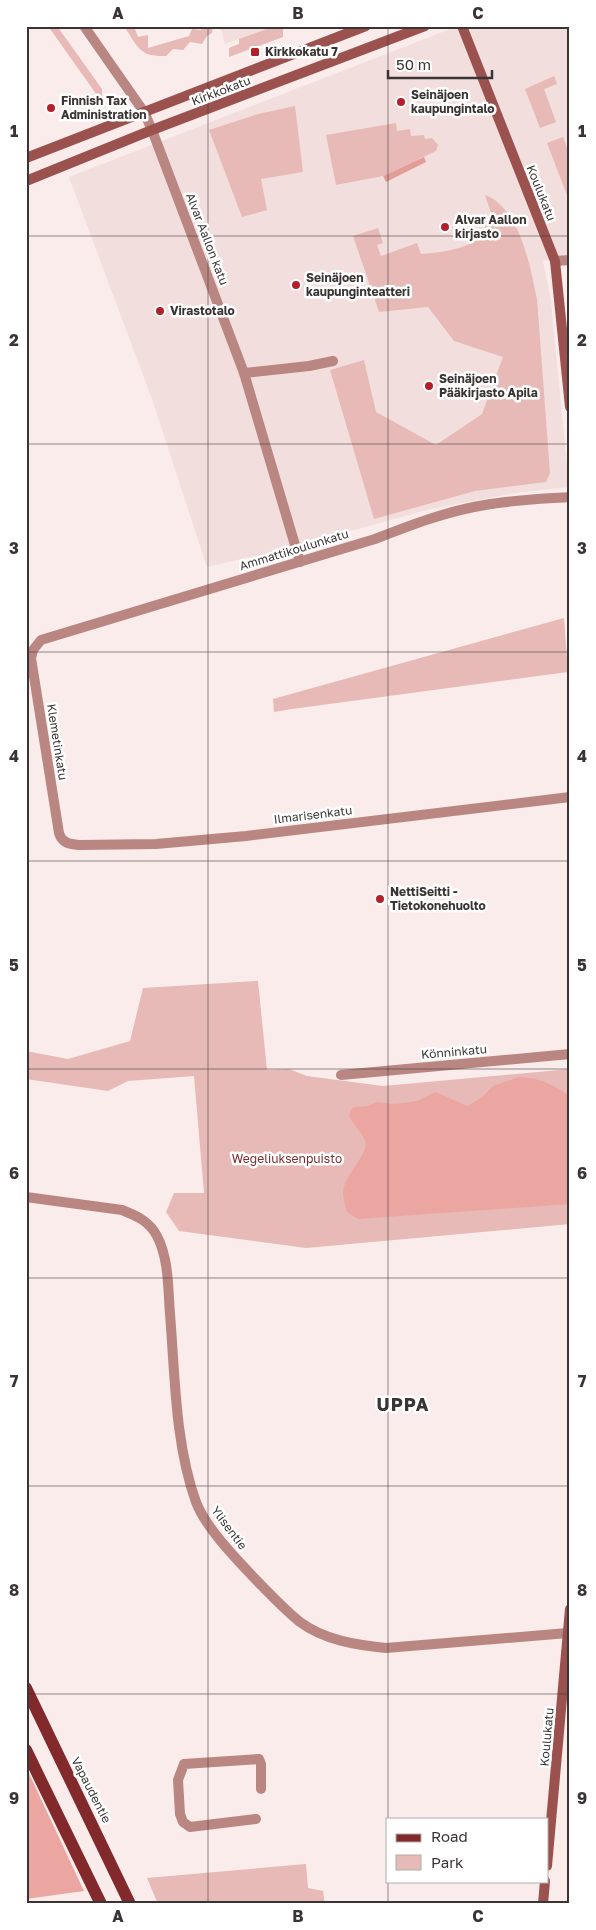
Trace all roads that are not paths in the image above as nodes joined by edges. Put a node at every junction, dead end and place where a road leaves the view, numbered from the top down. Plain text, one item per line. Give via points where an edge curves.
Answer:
1 (84, 26) edge
2 (366, 26) edge
3 (425, 26) edge
4 (462, 26) edge
5 (144, 112) junction
6 (152, 130) junction
7 (26, 158) edge
8 (26, 181) edge
9 (570, 260) edge
10 (555, 261) junction
11 (333, 361) dead end
12 (244, 373) junction
13 (570, 407) edge
14 (570, 497) edge
15 (300, 562) junction
16 (32, 650) joint
17 (570, 797) edge
18 (61, 839) joint
19 (570, 1054) edge
20 (341, 1075) dead end
21 (26, 1197) edge
22 (570, 1609) edge
23 (569, 1622) edge
24 (568, 1633) junction
25 (26, 1688) edge
26 (26, 1750) edge
27 (261, 1789) dead end
28 (256, 1819) dead end
29 (548, 1855) edge
30 (545, 1882) edge
31 (101, 1904) edge
32 (130, 1904) edge
33 (543, 1904) edge

1 - 5 street, Alvar Aallon katu
2 - 5 main road, Kirkkokatu
3 - 6 main road, Kirkkokatu
4 - 10 main road, Koulukatu
5 - 6 street, Alvar Aallon katu
5 - 7 main road, Kirkkokatu
6 - 8 main road, Kirkkokatu
6 - 12 street, Alvar Aallon katu
9 - 10 street
10 - 13 main road, Koulukatu
11 - 12 street
12 - 15 street, Alvar Aallon katu
14 - 15 street, Ammattikoulunkatu via 483,505 412,524
15 - 16 street, Ammattikoulunkatu via 41,640
16 - 18 street, Klemetinkatu
17 - 18 street, Ilmarisenkatu via 156,844 79,845
19 - 20 street, Könninkatu
21 - 24 street, Ylisentie via 122,1210 148,1223 157,1235 165,1260 184,1460 196,1503 212,1529 247,1571 299,1621 318,1633 356,1645 386,1648
22 - 23 main road, Koulukatu
23 - 24 main road, Koulukatu
24 - 29 main road, Koulukatu
25 - 32 main road, Vapaudentie
26 - 31 main road
27 - 28 street via 259,1759 184,1764 178,1780 180,1814 190,1827
30 - 33 main road

